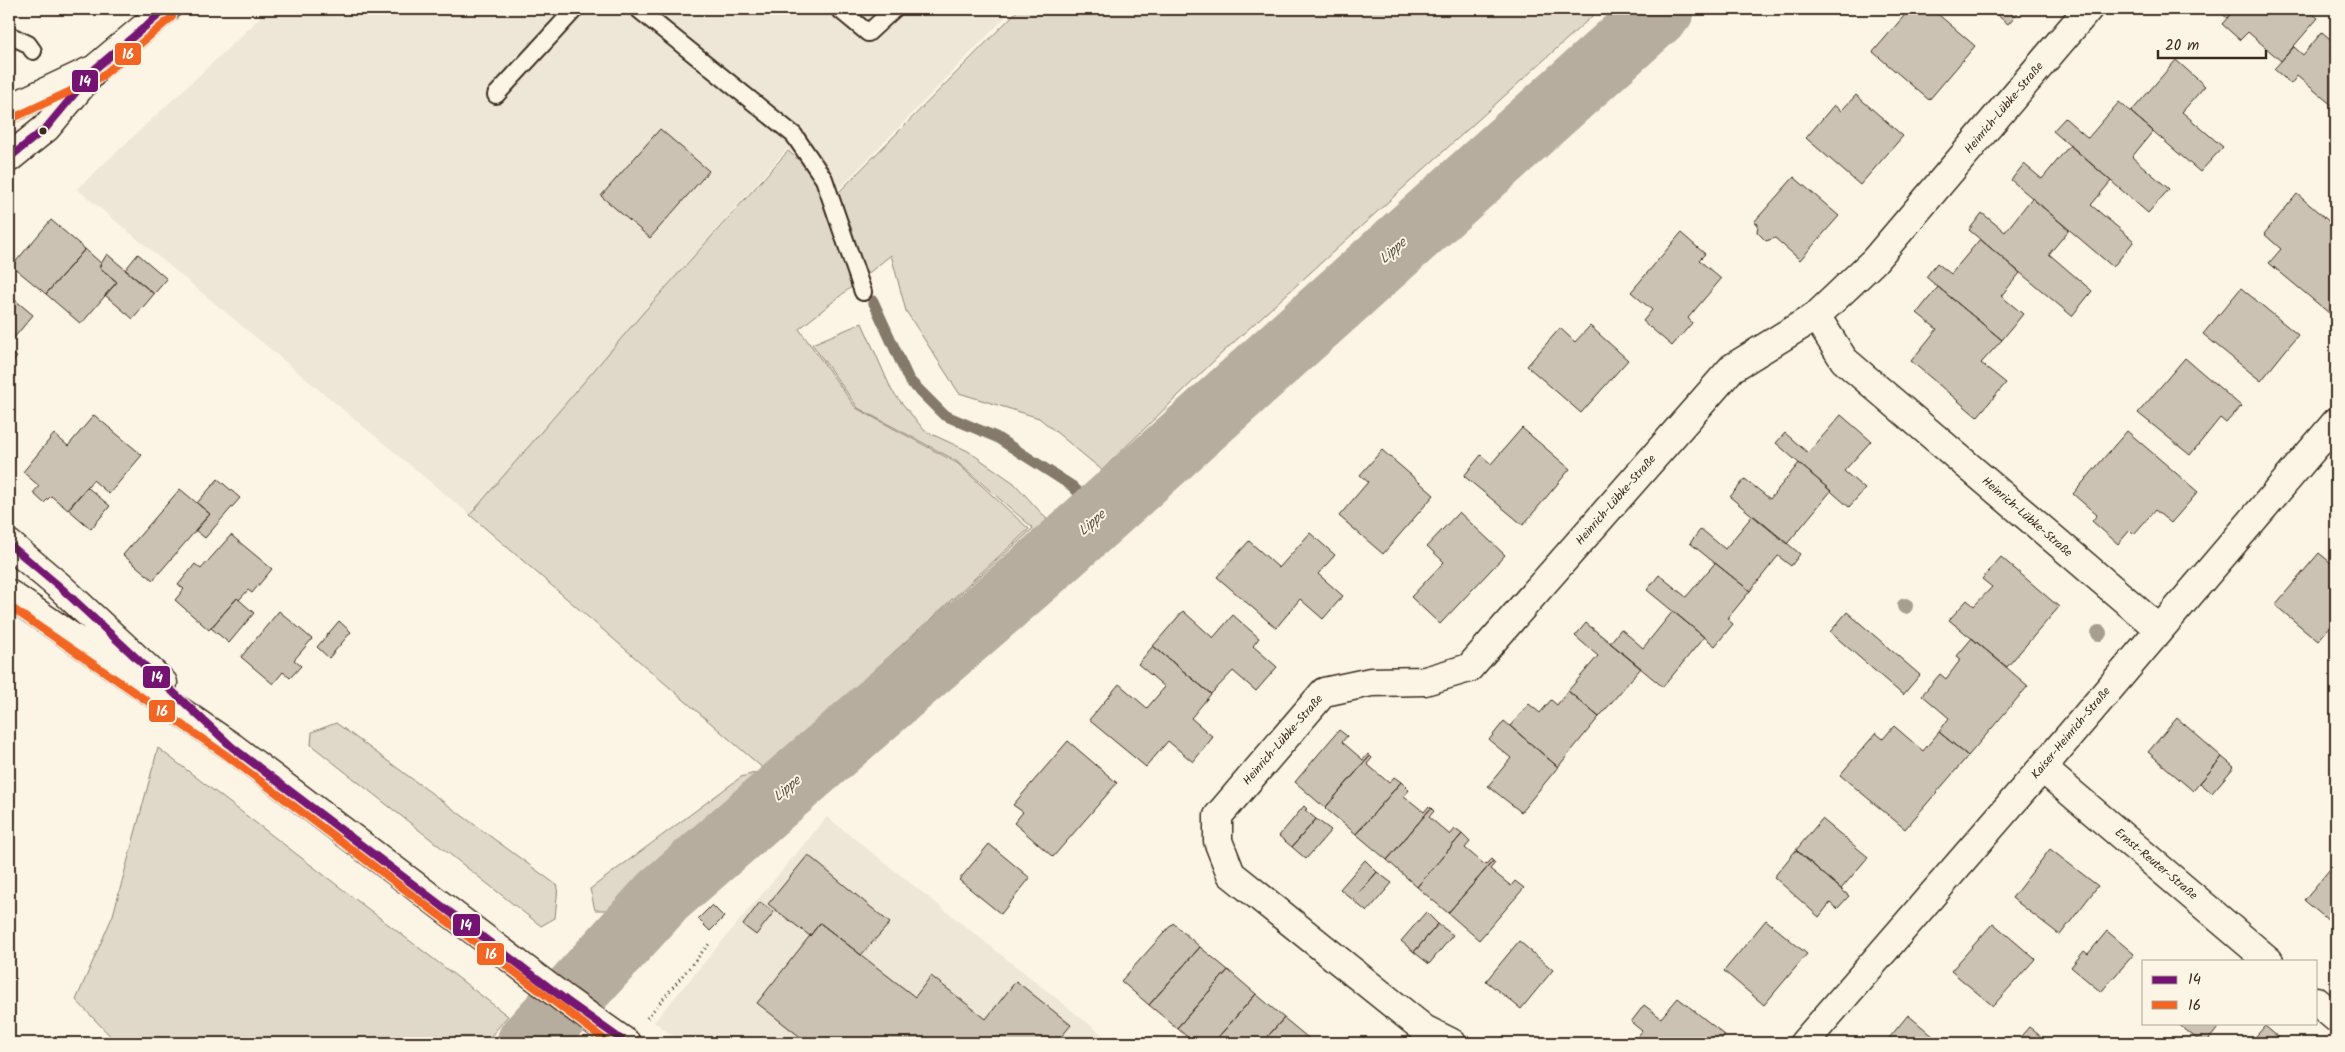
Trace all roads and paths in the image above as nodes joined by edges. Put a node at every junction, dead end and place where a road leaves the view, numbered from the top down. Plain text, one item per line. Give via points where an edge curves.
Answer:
1 (166, 9) edge
2 (575, 9) edge
3 (638, 9) edge
4 (839, 9) edge
5 (894, 9) edge
6 (2088, 9) edge
7 (9, 35) edge
8 (33, 51) dead end
9 (96, 68) junction
10 (496, 95) dead end
11 (9, 108) edge
12 (9, 158) edge
13 (863, 292) dead end
14 (1816, 316) junction
15 (2336, 422) edge
16 (9, 544) edge
17 (9, 594) edge
18 (2159, 629) junction
19 (232, 747) junction
20 (2042, 768) junction
21 (709, 944) dead end
22 (2268, 960) edge
23 (2318, 1003) edge
24 (2336, 1018) edge
25 (621, 1040) edge
26 (1452, 1043) edge
27 (1804, 1043) edge

1 - 9 street
2 - 10 lane
3 - 13 lane via 794,135 824,179
4 - 5 lane via 868,33
6 - 14 street, Heinrich-Lübke-Straße via 1874,261
7 - 8 lane via 28,44
9 - 11 street
9 - 12 street via 46,128
14 - 18 street, Heinrich-Lübke-Straße via 1844,360
14 - 26 street, Heinrich-Lübke-Straße via 1732,368 1469,668 1425,681 1371,682 1324,692 1218,816 1218,840 1231,874 1424,1029
15 - 18 street, Kaiser-Heinrich-Straße
16 - 19 street via 59,586
17 - 19 street
18 - 20 street, Kaiser-Heinrich-Straße
19 - 25 street
20 - 22 street, Ernst-Reuter-Straße
20 - 27 street, Kaiser-Heinrich-Straße
21 - 25 path
23 - 24 street

